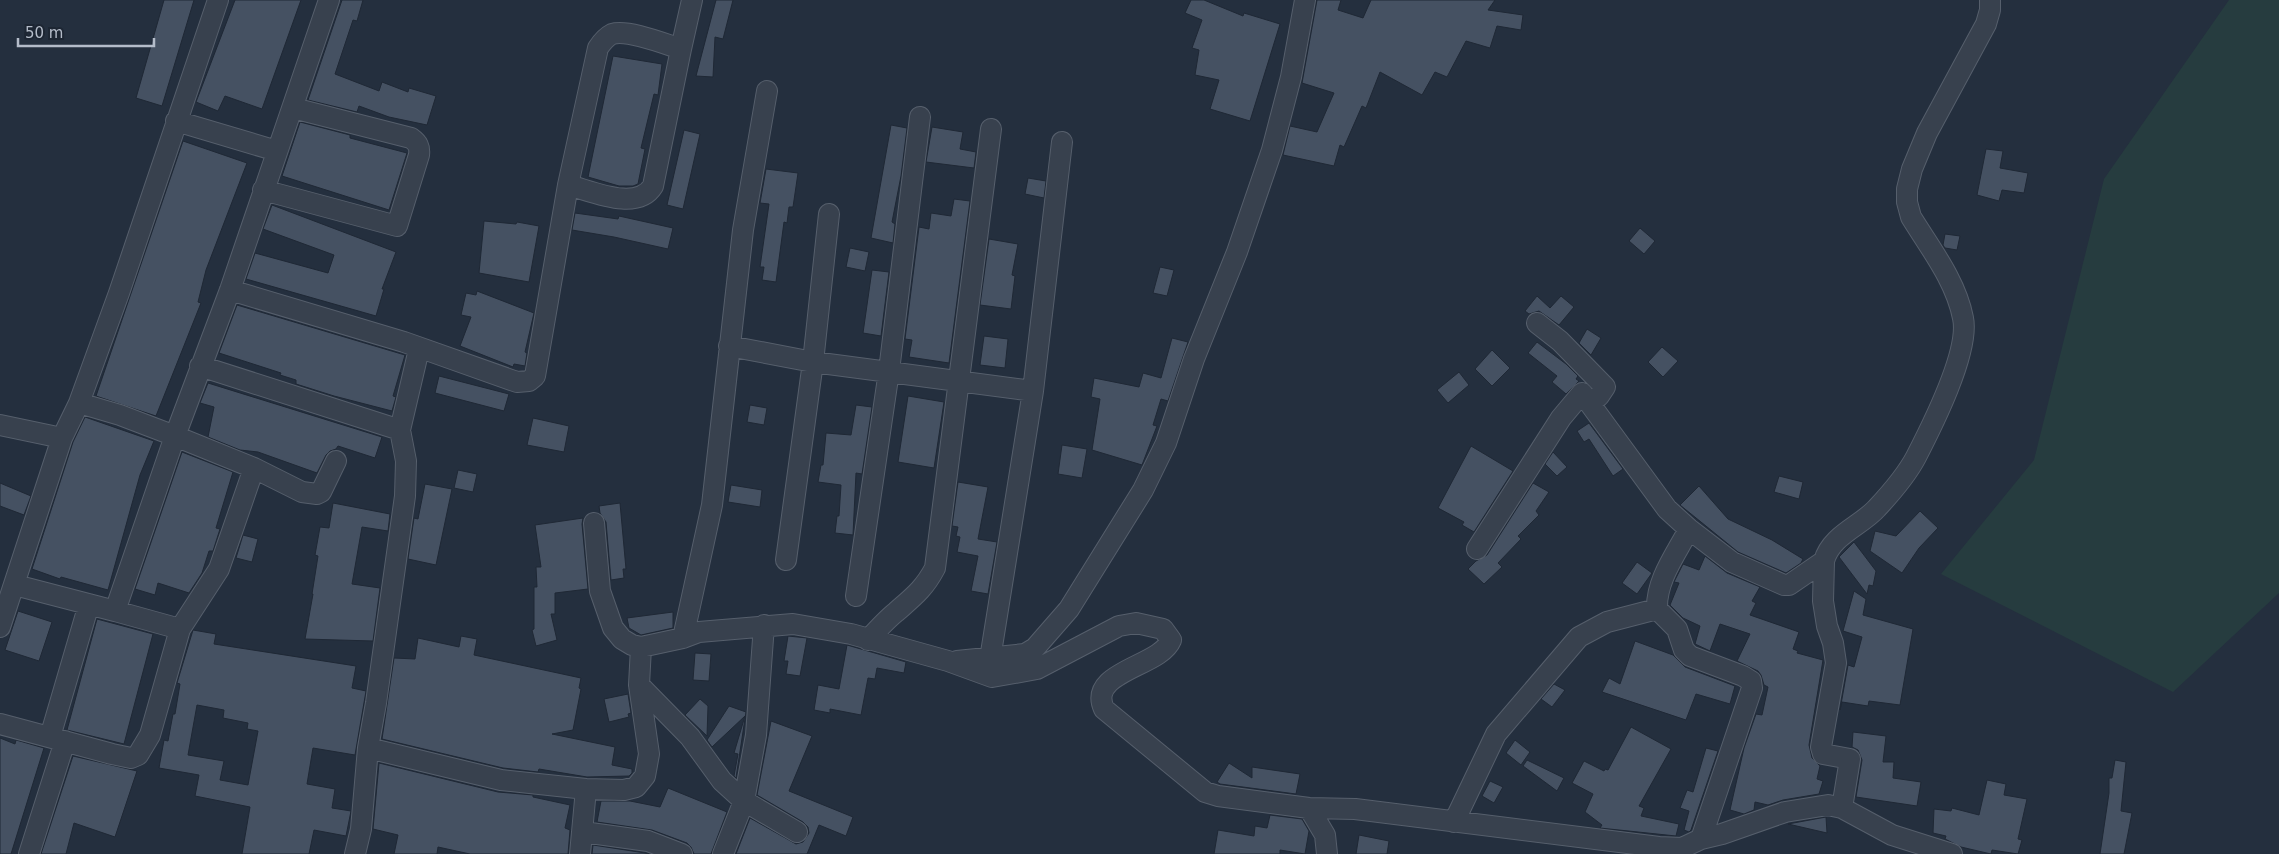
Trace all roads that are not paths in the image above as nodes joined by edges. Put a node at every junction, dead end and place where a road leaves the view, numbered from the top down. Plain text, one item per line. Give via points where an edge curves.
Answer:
1 (218, 0) edge
2 (329, 0) edge
3 (692, 0) edge
4 (1305, 0) edge
5 (1990, 0) edge
6 (681, 49) junction
7 (767, 91) dead end
8 (293, 108) junction
9 (920, 117) dead end
10 (176, 121) junction
11 (991, 129) dead end
12 (1062, 142) dead end
13 (277, 151) junction
14 (568, 185) junction
15 (263, 190) junction
16 (829, 214) dead end
17 (230, 290) junction
18 (1537, 323) dead end
19 (729, 346) junction
20 (419, 348) junction
21 (813, 362) junction
22 (200, 366) junction
23 (889, 371) junction
24 (959, 380) junction
25 (1033, 391) junction
26 (79, 403) junction
27 (1589, 403) junction
28 (0, 425) edge
29 (400, 430) junction
30 (175, 436) junction
31 (62, 438) junction
32 (336, 461) dead end
33 (254, 468) junction
34 (594, 524) dead end
35 (1689, 529) junction
36 (1477, 548) dead end
37 (786, 560) dead end
38 (1824, 560) junction
39 (15, 585) junction
40 (856, 596) dead end
41 (89, 604) junction
42 (1656, 609) junction
43 (115, 611) junction
44 (764, 625) junction
45 (0, 627) edge
46 (180, 629) junction
47 (682, 638) junction
48 (868, 640) junction
49 (641, 647) junction
50 (990, 659) junction
51 (948, 661) junction
52 (639, 684) junction
53 (0, 724) edge
54 (57, 739) junction
55 (368, 748) junction
56 (586, 789) junction
57 (744, 801) junction
58 (1309, 808) junction
59 (1842, 808) junction
60 (1454, 822) junction
61 (583, 832) junction
62 (797, 832) dead end
63 (1701, 839) junction
64 (29, 854) edge
65 (355, 854) edge
66 (580, 854) edge
67 (682, 854) edge
68 (723, 854) edge
69 (1327, 854) edge
70 (1952, 854) edge

1 - 10 street
2 - 8 street
3 - 6 street
4 - 50 street via 1291,77 1272,150 1166,443 1143,490 1069,609 1035,648 1025,654
5 - 38 street via 1986,24 1927,133 1907,189 1906,202 1911,217 1959,299 1964,321 1962,349 1916,458 1890,494 1868,518 1833,545
6 - 14 street via 625,33 605,39 598,48
6 - 14 street via 653,186 648,194 621,199
7 - 19 street via 743,230
8 - 13 street
8 - 15 street via 411,138 416,142 420,147 419,155 397,226
9 - 23 street
10 - 13 street
10 - 26 street
11 - 24 street
12 - 25 street
13 - 15 street
14 - 20 street via 535,376 530,381 517,382
15 - 17 street
16 - 21 street
17 - 20 street
17 - 22 street
18 - 27 street via 1560,341 1605,387
19 - 21 street
19 - 47 street via 712,505
20 - 29 street
21 - 23 street
21 - 37 street
22 - 29 street
22 - 30 street
23 - 24 street
23 - 40 street
24 - 25 street
24 - 48 street via 934,568 916,596
25 - 50 street
26 - 30 street
26 - 31 street
27 - 35 street via 1668,509
27 - 36 street via 1582,394 1561,418
28 - 31 street
29 - 55 street via 406,461 405,496
30 - 33 street
30 - 43 street
31 - 39 street
32 - 33 street via 317,494 302,492
33 - 46 street via 219,569
34 - 49 street via 600,591 613,628 622,639
35 - 38 street via 1732,562 1784,585 1789,585
35 - 42 street via 1667,569 1656,596
38 - 59 street via 1823,601 1836,663 1821,747 1823,754 1850,759
39 - 41 street
39 - 45 street
41 - 43 street
41 - 54 street
42 - 60 street via 1607,622 1579,637 1496,734
42 - 63 street via 1678,629 1684,650 1690,656 1751,681 1750,698
43 - 46 street
44 - 47 street via 699,632
44 - 48 street via 792,624
44 - 57 street via 756,735
46 - 54 street via 150,735 138,755 131,758
47 - 49 street
48 - 51 street
49 - 52 street
50 - 51 street
51 - 58 street via 992,676 1011,675 1037,669 1119,626 1136,623 1163,629 1171,640 1169,646 1118,675 1102,691 1100,700 1104,709 1205,792
52 - 56 street via 649,754 644,776 636,787 624,790
52 - 57 street via 690,737 722,781
53 - 54 street
54 - 64 street
55 - 56 street via 501,780
55 - 65 street via 361,829
56 - 61 street
57 - 62 street
57 - 68 street
58 - 60 street via 1355,809
58 - 69 street via 1325,835
59 - 63 street via 1828,805 1785,812
59 - 70 street via 1892,835
60 - 63 street via 1659,847 1682,848
61 - 66 street
61 - 67 street via 648,841

